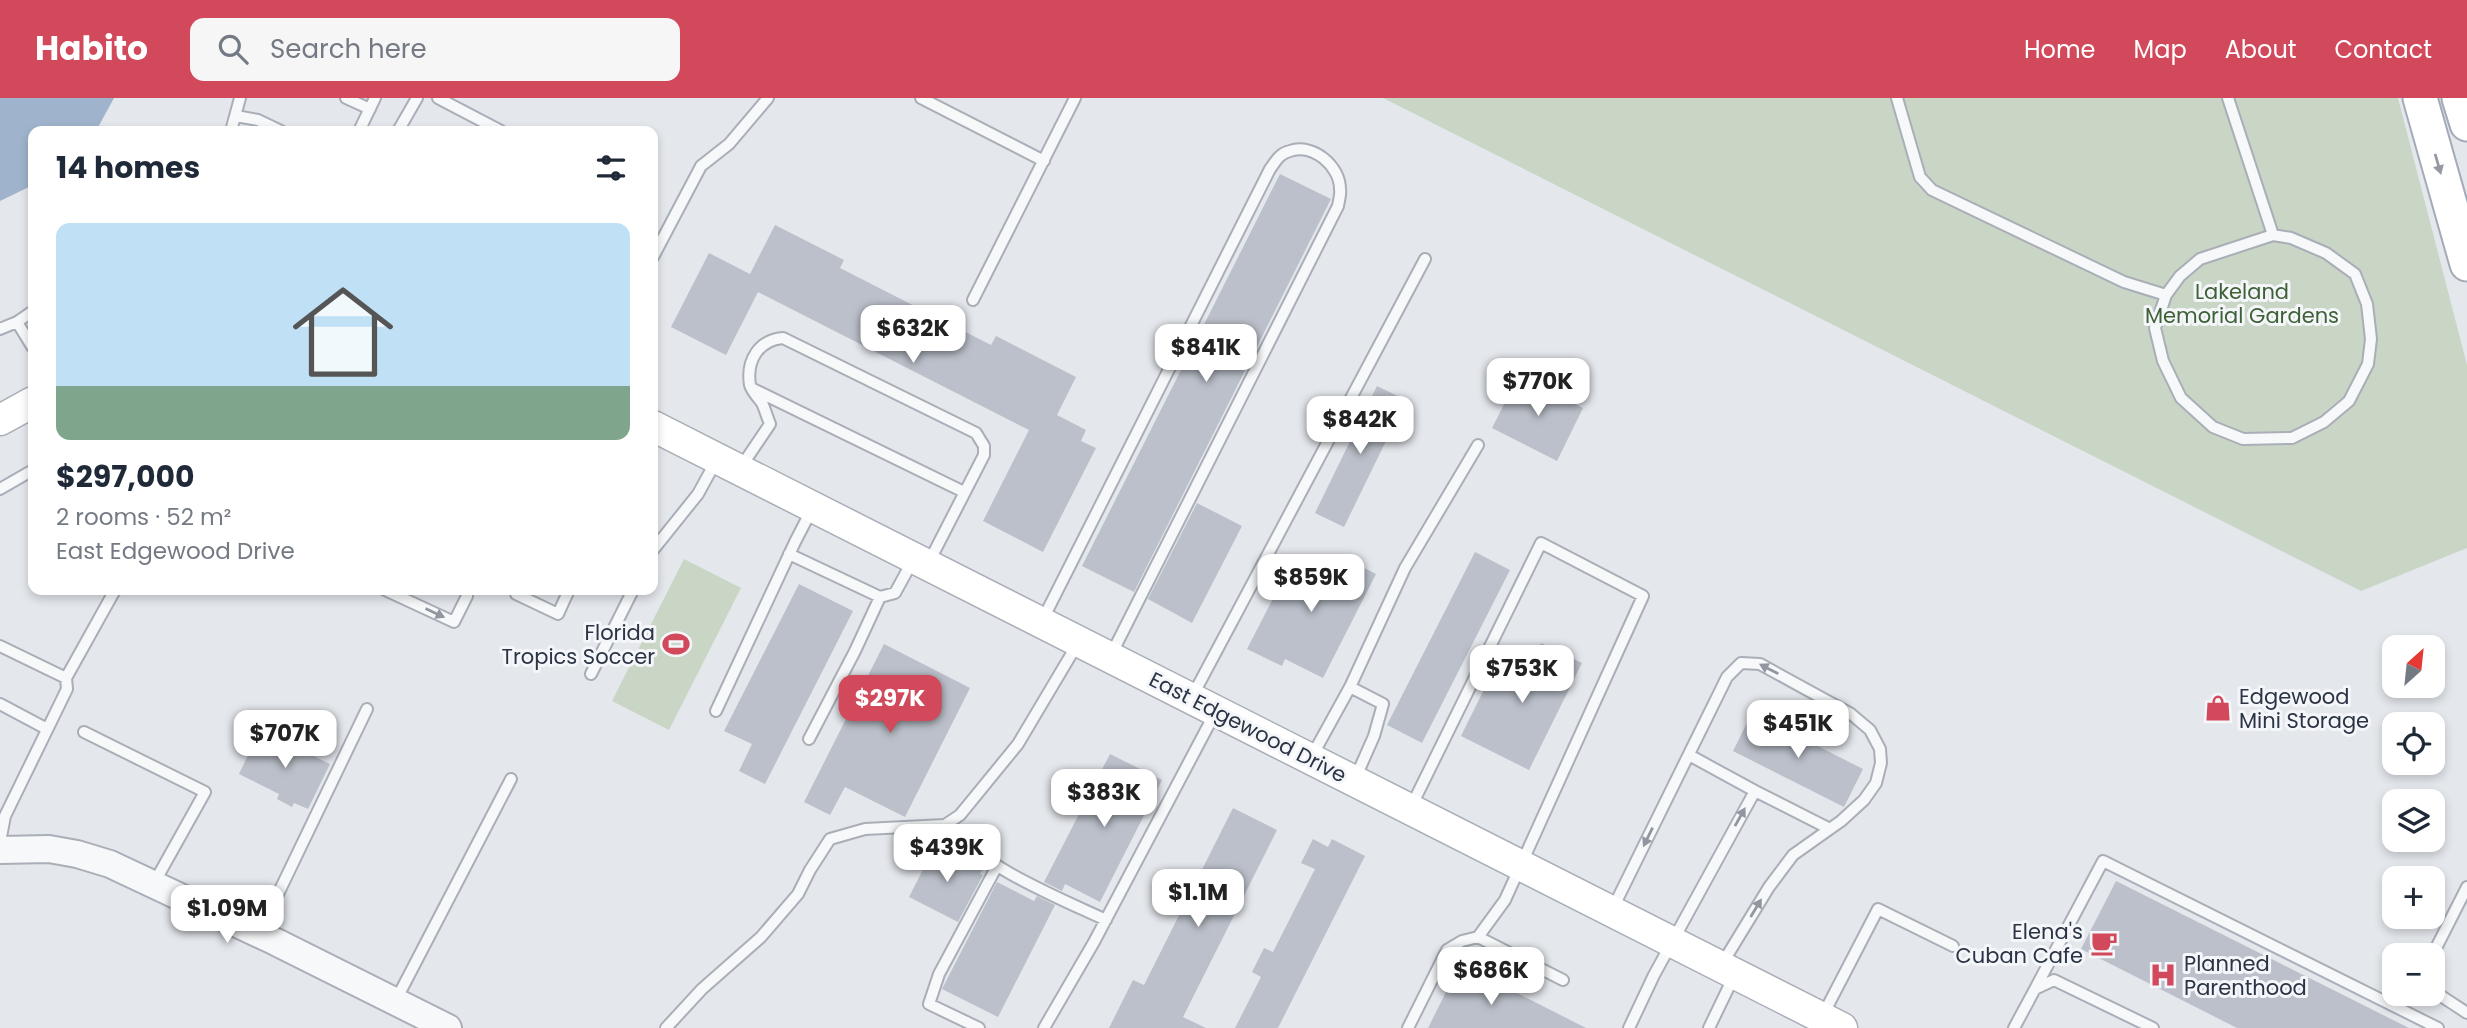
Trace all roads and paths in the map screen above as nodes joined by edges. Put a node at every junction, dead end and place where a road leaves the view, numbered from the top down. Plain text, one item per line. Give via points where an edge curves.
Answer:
1 (240, 98) edge
2 (346, 98) edge
3 (375, 98) edge
4 (417, 98) edge
5 (438, 98) edge
6 (768, 98) edge
7 (921, 98) edge
8 (1075, 98) edge
9 (1897, 98) edge
10 (2228, 98) edge
11 (2420, 98) edge
12 (2459, 98) edge
13 (370, 109) junction
14 (236, 116) junction
15 (2467, 124) edge
16 (233, 126) edge
17 (271, 126) edge
18 (362, 126) edge
19 (401, 126) edge
20 (491, 126) edge
21 (1044, 160) junction
22 (2273, 235) junction
23 (658, 248) edge
24 (1425, 259) dead end
25 (2467, 264) edge
26 (2166, 295) junction
27 (973, 300) dead end
28 (28, 314) edge
29 (17, 322) junction
30 (0, 329) edge
31 (28, 340) edge
32 (750, 388) junction
33 (28, 405) edge
34 (0, 421) edge
35 (658, 429) edge
36 (1478, 445) dead end
37 (728, 464) junction
38 (28, 473) edge
39 (0, 489) edge
40 (964, 492) junction
41 (814, 507) junction
42 (658, 544) edge
43 (789, 554) junction
44 (921, 561) junction
45 (113, 595) edge
46 (396, 595) edge
47 (467, 595) edge
48 (518, 595) edge
49 (567, 595) edge
50 (630, 595) edge
51 (880, 597) junction
52 (1041, 622) junction
53 (1079, 641) junction
54 (0, 646) edge
55 (1110, 657) junction
56 (591, 674) dead end
57 (66, 678) junction
58 (1350, 687) junction
59 (0, 704) edge
60 (1204, 704) junction
61 (367, 709) dead end
62 (716, 711) dead end
63 (47, 729) junction
64 (84, 732) dead end
65 (809, 739) dead end
66 (1689, 755) junction
67 (1310, 759) junction
68 (511, 779) dead end
69 (1354, 781) junction
70 (1755, 791) junction
71 (1409, 809) junction
72 (944, 825) junction
73 (1830, 829) junction
74 (0, 842) edge
75 (0, 850) edge
76 (1522, 865) junction
77 (997, 866) junction
78 (153, 885) junction
79 (2467, 887) edge
80 (1612, 911) junction
81 (1106, 920) junction
82 (256, 933) junction
83 (1478, 937) junction
84 (1672, 942) junction
85 (2439, 943) edge
86 (1953, 946) dead end
87 (1728, 970) junction
88 (1563, 980) dead end
89 (2035, 989) junction
90 (2445, 999) edge
91 (395, 1002) junction
92 (2467, 1013) edge
93 (1835, 1025) edge
94 (2018, 1026) edge
95 (449, 1028) edge
96 (666, 1028) edge
97 (979, 1028) edge
98 (1044, 1028) edge
99 (1408, 1028) edge
100 (1629, 1028) edge
101 (1709, 1028) edge
102 (2153, 1028) edge
103 (2438, 1028) edge

1 - 14 lane
2 - 13 lane
3 - 13 lane
4 - 19 lane
5 - 20 lane
6 - 23 lane via 729,145 701,166
7 - 21 lane
8 - 21 lane
9 - 26 lane via 1920,177 1932,190 2124,282
10 - 22 lane
11 -> 25 main road
12 - 15 main road
13 - 18 lane
14 - 16 lane
14 - 17 lane
21 - 27 lane
22 - 26 lane via 2200,259
22 - 26 lane via 2326,253 2355,274 2367,304 2368,365 2349,401 2324,422 2292,438 2243,439 2213,428 2181,398 2163,361 2155,328
24 - 60 lane
28 - 29 lane
29 - 30 lane
29 - 31 lane
32 - 37 lane via 770,424
32 - 40 lane
32 - 40 lane via 755,350 771,339 783,338 803,347 976,433 984,455
33 - 34 main road
35 - 37 main road, East Edgewood Drive
36 - 58 lane via 1405,568
37 - 41 main road, East Edgewood Drive
37 - 42 lane
38 - 39 lane
40 - 44 lane
41 - 43 lane
41 - 44 main road, East Edgewood Drive
43 - 51 lane
43 - 62 lane
44 - 51 lane via 895,593
44 - 52 main road, East Edgewood Drive
45 - 57 lane
46 -> 47 lane via 454,622
48 - 49 lane via 558,614
50 - 56 lane
51 - 65 lane
52 - 53 main road, East Edgewood Drive
52 - 55 lane via 1270,169 1289,151 1301,149 1320,155 1335,170 1341,187 1338,206
53 - 55 main road, East Edgewood Drive
53 - 72 lane via 1018,744 960,815
54 - 57 lane
55 - 60 main road, East Edgewood Drive
57 - 63 lane via 67,689
58 - 67 lane
58 - 69 lane via 1383,704
59 - 63 lane
60 - 67 main road, East Edgewood Drive
60 - 81 lane
61 - 82 lane
63 - 74 lane via 5,816
64 - 78 lane via 205,792
66 - 70 lane
73 -> 66 lane via 1864,800 1876,783 1880,748 1870,730 1851,715 1760,664 1741,663 1727,677
66 -> 80 lane
67 - 69 main road, East Edgewood Drive
68 - 91 lane
69 - 71 main road, East Edgewood Drive
70 - 73 lane
84 -> 70 lane
71 - 76 main road, East Edgewood Drive
71 - 76 lane via 1541,543 1643,596
72 - 77 lane via 965,846
72 - 96 lane via 865,829 830,839 798,894 761,937
87 -> 73 lane via 1769,887 1793,855
75 - 78 street via 50,849 77,854
76 - 80 main road, East Edgewood Drive
76 - 83 lane via 1505,900
77 - 81 lane
77 - 97 lane via 939,974 929,1004
78 - 82 street
79 - 85 lane
80 - 84 main road, East Edgewood Drive
81 - 98 lane
82 - 91 street
83 - 88 lane
83 - 99 lane via 1447,950
84 - 87 main road, East Edgewood Drive
84 - 100 lane
86 - 93 lane via 1878,909
87 - 93 main road, East Edgewood Drive
87 - 101 lane
89 - 94 lane
89 - 102 lane via 2054,980
89 - 103 lane via 2103,862
90 - 92 lane
91 - 95 street

